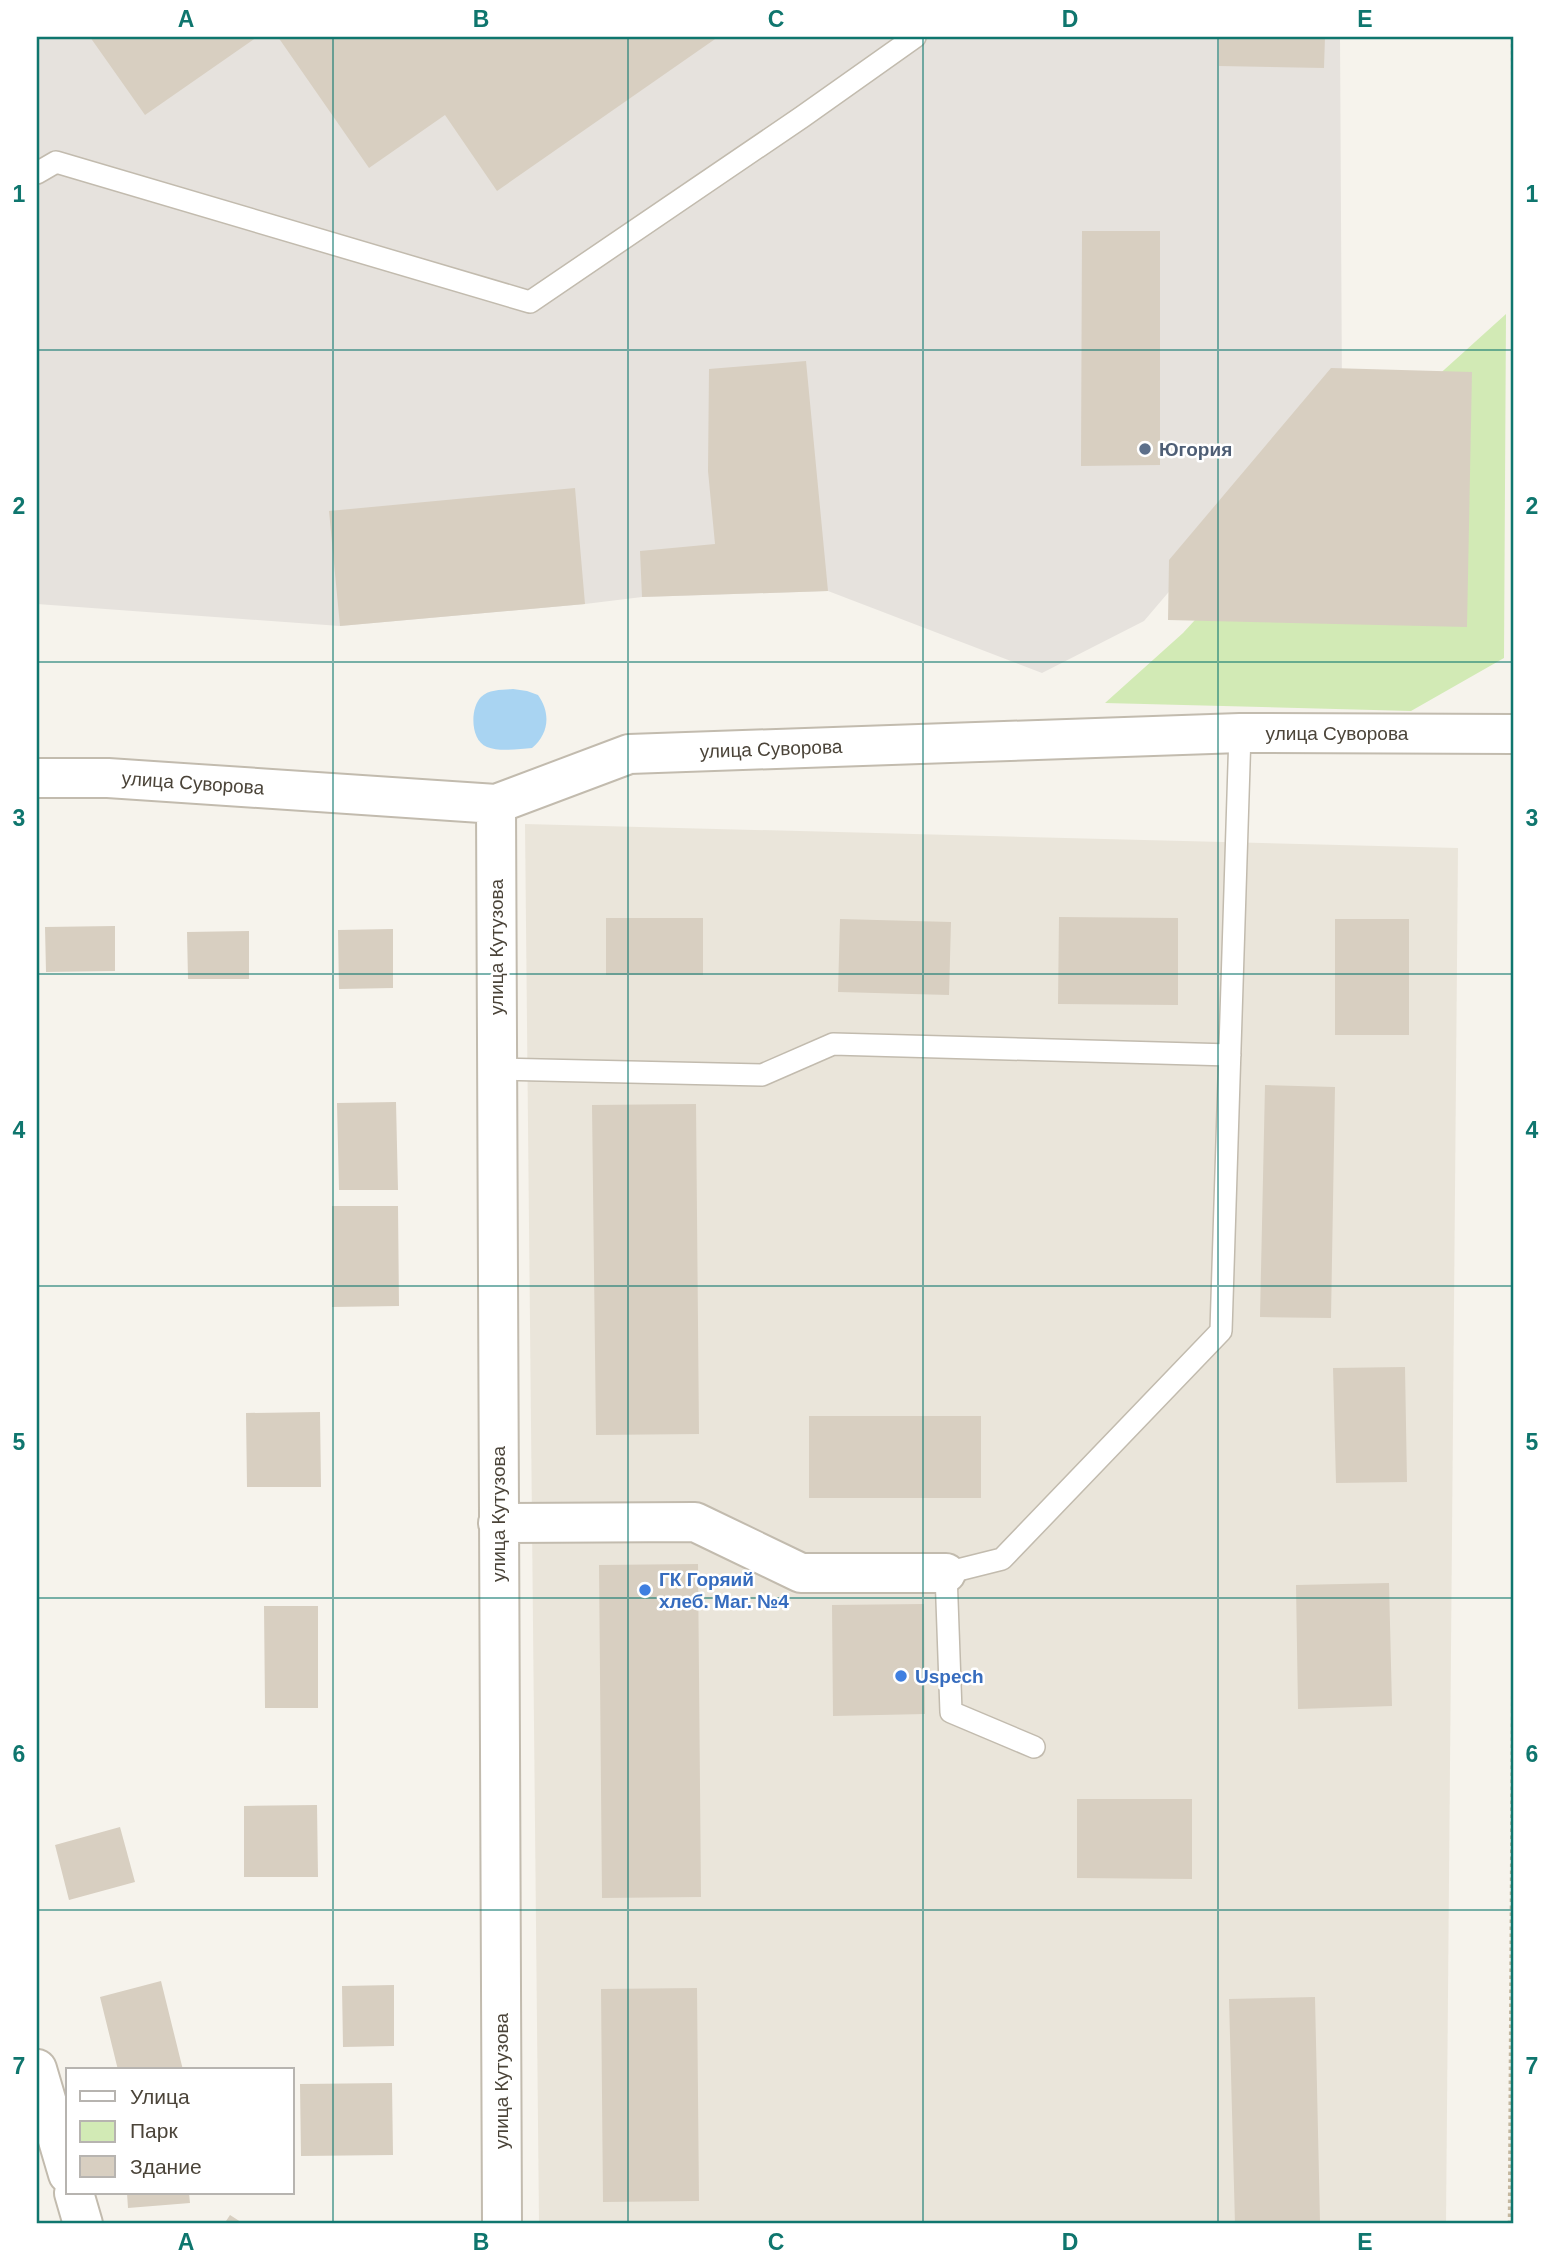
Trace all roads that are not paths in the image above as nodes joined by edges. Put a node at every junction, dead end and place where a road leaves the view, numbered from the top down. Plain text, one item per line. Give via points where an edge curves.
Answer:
1 (915, 37) edge
2 (37, 173) edge
3 (1240, 733) junction
4 (1514, 734) edge
5 (37, 778) edge
6 (496, 804) junction
7 (1230, 1055) junction
8 (496, 1069) junction
9 (498, 1523) junction
10 (946, 1573) junction
11 (1034, 1746) dead end
12 (37, 2069) edge
13 (66, 2167) edge
14 (74, 2194) edge
15 (83, 2224) edge
16 (502, 2224) edge

1 - 2 lane via 530,302 56,162
3 - 4 street, улица Суворова
3 - 6 street, улица Суворова via 629,754
3 - 7 lane
5 - 6 street, улица Суворова via 108,778
6 - 8 street, улица Кутузова
7 - 8 lane via 833,1044 762,1075
7 - 10 lane via 1221,1331 1002,1559
8 - 9 street, улица Кутузова
9 - 10 street via 695,1522 801,1573
9 - 16 street, улица Кутузова
10 - 11 lane via 951,1712
12 - 13 street
14 - 15 street

